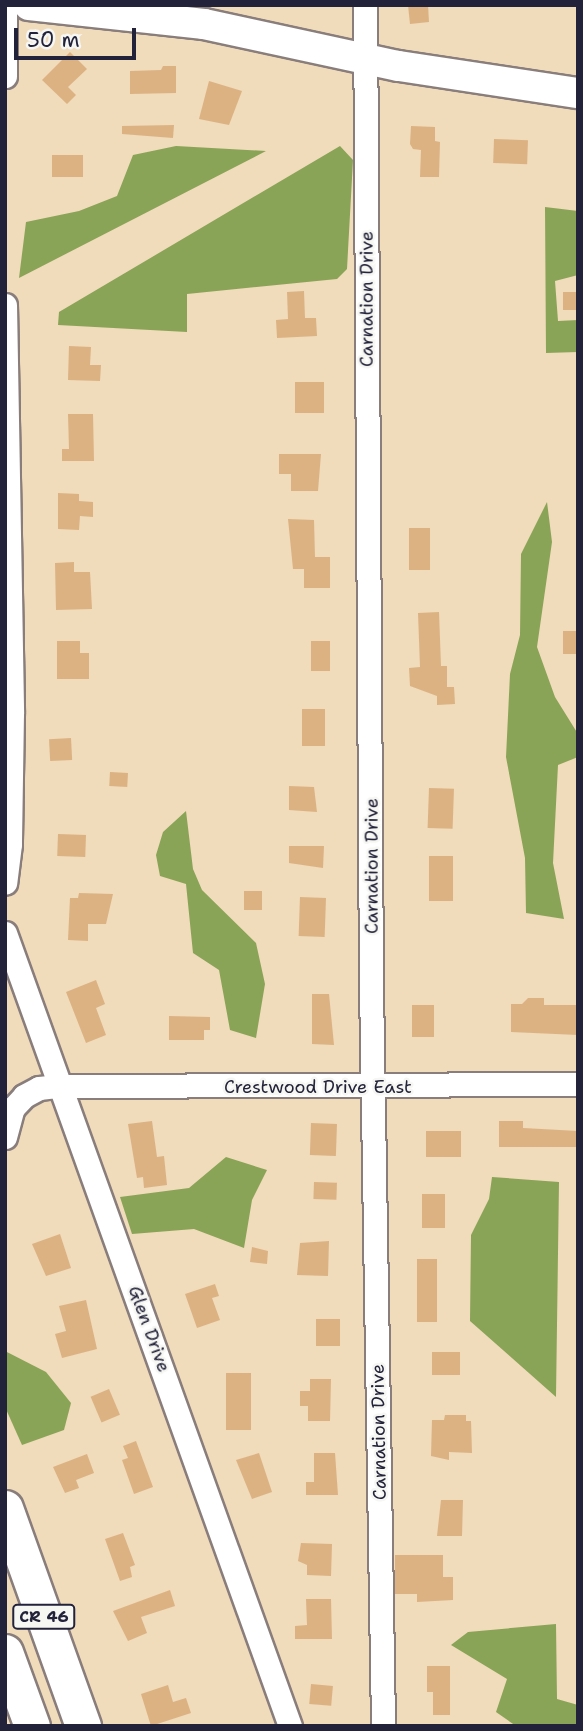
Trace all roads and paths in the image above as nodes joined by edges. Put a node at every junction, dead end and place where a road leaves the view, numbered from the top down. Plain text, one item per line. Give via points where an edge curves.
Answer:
1 (29, 5) edge
2 (365, 5) edge
3 (5, 6) edge
4 (365, 60) junction
5 (5, 76) edge
6 (578, 93) edge
7 (5, 305) edge
8 (5, 883) edge
9 (5, 933) edge
10 (578, 1084) edge
11 (59, 1086) junction
12 (375, 1087) junction
13 (5, 1137) edge
14 (5, 1508) edge
15 (5, 1652) edge
16 (32, 1726) edge
17 (83, 1726) edge
18 (290, 1726) edge
19 (383, 1726) edge

1 - 4 main road via 204,24
2 - 4 street, Carnation Drive
3 - 5 street
4 - 6 main road
4 - 12 street, Carnation Drive
7 - 8 street via 12,713
9 - 11 street, Glen Drive
10 - 12 street, Crestwood Drive East
11 - 12 street, Crestwood Drive East
11 - 13 street, Crestwood Drive East via 39,1088 24,1096 13,1108
11 - 18 street, Glen Drive
12 - 19 street, Carnation Drive
14 - 17 highway, CR 46
15 - 16 highway, CR 46

